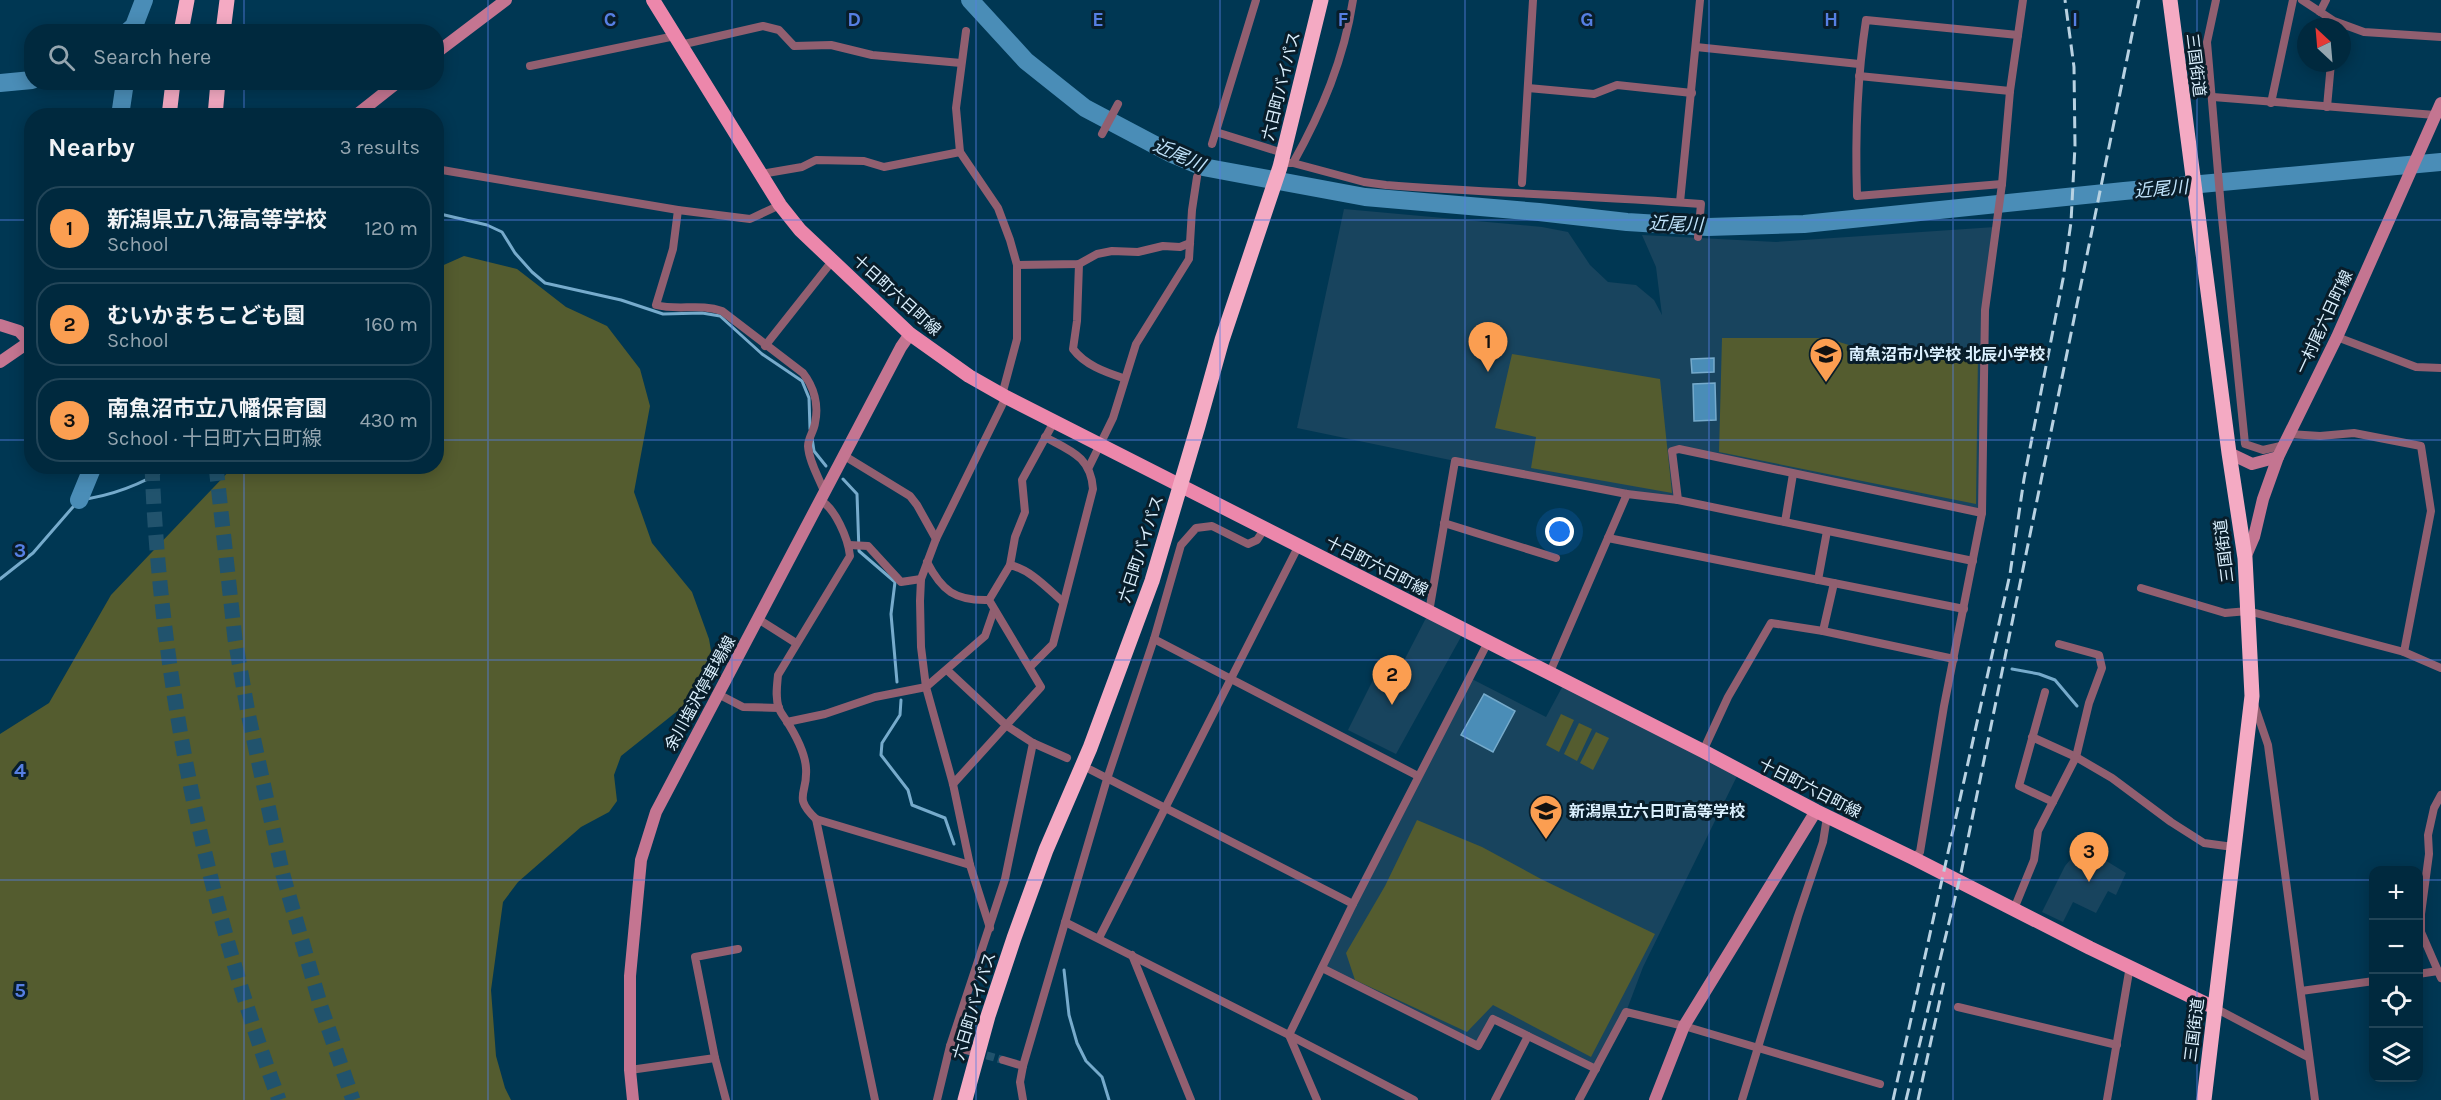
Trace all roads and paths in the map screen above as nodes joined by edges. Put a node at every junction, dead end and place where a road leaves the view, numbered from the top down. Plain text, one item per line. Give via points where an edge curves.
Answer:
1 (187, 0) edge
2 (227, 0) edge
3 (506, 0) edge
4 (653, 0) edge
5 (1256, 0) edge
6 (1321, 0) edge
7 (1353, 0) edge
8 (1533, 0) edge
9 (1700, 0) edge
10 (2023, 0) edge
11 (2170, 0) edge
12 (2216, 0) edge
13 (2294, 0) edge
14 (2302, 0) edge
15 (2326, 0) edge
16 (2320, 12) junction
17 (2327, 18) edge
18 (182, 24) edge
19 (224, 24) edge
20 (2351, 29) edge
21 (966, 31) dead end
22 (2018, 35) junction
23 (2441, 37) edge
24 (678, 41) junction
25 (444, 47) edge
26 (1696, 47) junction
27 (961, 63) junction
28 (1859, 64) junction
29 (530, 66) dead end
30 (2330, 72) edge
31 (1859, 76) junction
32 (1528, 88) junction
33 (172, 90) edge
34 (217, 90) edge
35 (388, 90) edge
36 (2010, 91) junction
37 (1692, 93) junction
38 (2213, 97) junction
39 (2271, 103) junction
40 (2441, 103) edge
41 (1118, 104) dead end
42 (2327, 107) junction
43 (170, 108) edge
44 (216, 108) edge
45 (365, 108) edge
46 (2435, 115) junction
47 (1216, 132) junction
48 (1102, 134) dead end
49 (1212, 144) dead end
50 (960, 152) junction
51 (1284, 162) junction
52 (444, 170) edge
53 (761, 174) junction
54 (1197, 177) dead end
55 (1522, 183) dead end
56 (2002, 184) junction
57 (1680, 202) junction
58 (780, 205) junction
59 (678, 210) junction
60 (1698, 235) dead end
61 (1190, 243) junction
62 (833, 260) junction
63 (1079, 264) junction
64 (1017, 265) junction
65 (0, 325) edge
66 (910, 334) junction
67 (24, 336) edge
68 (2337, 337) junction
69 (24, 345) edge
70 (765, 346) junction
71 (0, 362) edge
72 (2441, 369) edge
73 (1124, 378) junction
74 (1004, 396) junction
75 (1055, 420) junction
76 (1045, 437) junction
77 (2287, 440) junction
78 (1101, 444) junction
79 (2229, 453) junction
80 (843, 455) junction
81 (2278, 457) junction
82 (1089, 467) junction
83 (1793, 474) junction
84 (1181, 486) junction
85 (1627, 494) junction
86 (822, 495) junction
87 (1678, 500) junction
88 (1982, 513) junction
89 (1785, 522) junction
90 (1444, 523) junction
91 (1265, 528) junction
92 (1827, 531) junction
93 (1608, 538) junction
94 (936, 539) junction
95 (849, 545) junction
96 (1299, 545) junction
97 (1556, 558) dead end
98 (2245, 558) junction
99 (1973, 561) junction
100 (927, 562) junction
101 (1010, 565) junction
102 (921, 579) junction
103 (1818, 580) junction
104 (1834, 583) junction
105 (2141, 588) dead end
106 (989, 600) junction
107 (1063, 602) junction
108 (1964, 609) junction
109 (994, 610) junction
110 (2248, 611) junction
111 (1429, 612) junction
112 (758, 619) junction
113 (1823, 631) junction
114 (1154, 639) junction
115 (1488, 642) junction
116 (796, 643) junction
117 (2059, 644) dead end
118 (2404, 652) junction
119 (1954, 659) junction
120 (1030, 666) junction
121 (2441, 668) edge
122 (946, 670) junction
123 (1550, 672) junction
124 (1230, 678) junction
125 (926, 687) junction
126 (2044, 692) dead end
127 (718, 694) junction
128 (2252, 696) junction
129 (779, 708) junction
130 (788, 722) junction
131 (1007, 726) junction
132 (2032, 737) junction
133 (1034, 743) junction
134 (1703, 751) junction
135 (2076, 757) junction
136 (1067, 758) dead end
137 (1091, 770) dead end
138 (1418, 776) junction
139 (1107, 779) junction
140 (953, 784) junction
141 (2441, 795) edge
142 (2053, 802) junction
143 (1166, 808) junction
144 (1821, 814) junction
145 (816, 819) junction
146 (2233, 847) junction
147 (1913, 858) junction
148 (970, 865) junction
149 (1353, 904) junction
150 (2014, 909) junction
151 (1065, 922) junction
152 (990, 928) junction
153 (1099, 939) junction
154 (738, 949) dead end
155 (1132, 955) junction
156 (2130, 966) junction
157 (1322, 968) junction
158 (2423, 974) edge
159 (2439, 974) edge
160 (2369, 982) edge
161 (2301, 992) junction
162 (1958, 1007) dead end
163 (2215, 1008) junction
164 (1684, 1026) junction
165 (1289, 1035) junction
166 (1528, 1036) junction
167 (2117, 1045) junction
168 (950, 1046) junction
169 (1757, 1048) junction
170 (973, 1052) tunnel mouth
171 (2308, 1057) junction
172 (715, 1058) junction
173 (1004, 1060) tunnel mouth
174 (1023, 1066) junction
175 (1596, 1070) junction
176 (630, 1071) junction
177 (1880, 1084) dead end
178 (633, 1100) edge
179 (726, 1100) edge
180 (874, 1100) edge
181 (937, 1100) edge
182 (965, 1100) edge
183 (1023, 1100) edge
184 (1191, 1100) edge
185 (1317, 1100) edge
186 (1414, 1100) edge
187 (1495, 1100) edge
188 (1579, 1100) edge
189 (1654, 1100) edge
190 (1742, 1100) edge
191 (2107, 1100) edge
192 (2204, 1100) edge
193 (2315, 1100) edge

1 - 18 highway
2 - 19 highway
3 - 25 main road
4 - 24 main road, 十日町六日町線
5 - 47 street
6 - 51 highway, 六日町バイパス
7 - 51 street via 1340,63 1326,97
8 - 32 street
9 - 26 street
10 - 22 street
11 - 79 highway, 三国街道
12 - 38 street via 2207,42
13 - 39 street
14 - 16 street
15 - 16 street
16 - 17 street
20 - 23 street
21 - 27 street
22 - 28 street via 1866,20
22 - 36 street
24 - 27 street via 763,26 779,30 794,46 831,45 873,55
24 - 29 street
24 - 53 main road, 十日町六日町線
26 - 28 street
26 - 37 street
27 - 50 street via 956,108
28 - 31 street
30 - 42 street
31 - 36 street
31 - 56 street via 1855,130 1857,196
32 - 37 street via 1594,94 1617,85
32 - 55 street
33 - 43 highway
34 - 44 highway
35 - 45 main road
36 - 56 street
37 - 57 street
38 - 39 street
38 - 77 street via 2245,444 2263,450
39 - 42 street
40 - 46 main road, 一村尾六日町線
41 - 48 street
42 - 46 street
46 - 68 main road, 一村尾六日町線
47 - 49 street
47 - 51 street
50 - 53 street via 885,167 864,161 816,160 802,167
50 - 64 street via 998,208
51 - 57 street via 1386,185
51 - 84 highway, 六日町バイパス via 1246,262
52 - 59 street
53 - 58 main road, 十日町六日町線
54 - 61 street
56 - 88 street via 1985,310
57 - 60 street via 1701,204
58 - 59 street via 750,219
58 - 62 main road, 十日町六日町線
59 - 70 street via 674,249 656,305 722,311
61 - 63 street via 1138,252 1112,251
61 - 73 street via 1189,259 1136,344
62 - 66 main road, 十日町六日町線
62 - 70 street
63 - 64 street
63 - 73 street via 1073,349 1098,369
64 - 74 street via 1017,339
65 - 67 main road
66 - 74 main road, 十日町六日町線
66 - 80 main road, 余川塩沢停車場線
68 - 72 street via 2416,367
68 - 77 main road, 一村尾六日町線
69 - 71 main road
70 - 86 street via 803,373 811,384 816,422 808,443
73 - 78 street
74 - 75 main road, 十日町六日町線
74 - 94 street
75 - 76 street
75 - 78 main road, 十日町六日町線
76 - 82 street via 1078,455
76 - 101 street via 1022,480 1025,512
77 - 81 main road, 一村尾六日町線
77 - 118 street via 2354,433 2421,446 2431,512
78 - 82 street
78 - 84 main road, 十日町六日町線
79 - 81 main road via 2252,464
79 - 98 highway, 三国街道
80 - 86 main road, 余川塩沢停車場線
80 - 94 street via 910,496
81 - 98 main road, 一村尾六日町線
82 - 107 street via 1094,489
83 - 87 street via 1679,449 1672,451
83 - 88 street
83 - 89 street
84 - 91 main road, 十日町六日町線
84 - 182 highway, 六日町バイパス via 1152,581 1014,938
85 - 87 street
85 - 90 street via 1455,461
85 - 93 street
86 - 95 street
86 - 112 main road, 余川塩沢停車場線
87 - 89 street
88 - 99 street
89 - 92 street
90 - 97 street
90 - 111 street
91 - 96 main road, 十日町六日町線
91 - 114 street via 1257,540 1248,544 1212,526 1196,528 1181,545
92 - 99 street
92 - 103 street
93 - 103 street
93 - 123 street
94 - 100 street
95 - 102 street via 868,546 901,582
95 - 116 street via 850,556
96 - 111 main road, 十日町六日町線
96 - 124 street
98 - 110 highway, 三国街道
99 - 108 street
100 - 102 street
100 - 106 street via 939,583 951,592
101 - 106 street
101 - 107 street via 1035,578
102 - 125 street via 921,647
103 - 104 street
104 - 108 street
104 - 113 street
105 - 110 street via 2225,613
106 - 109 street
107 - 120 street via 1053,644
108 - 119 street
109 - 120 street
109 - 122 street via 985,636
110 - 118 street
110 - 128 highway, 三国街道
111 - 115 main road, 十日町六日町線
112 - 116 street
112 - 127 main road, 余川塩沢停車場線
113 - 119 street
113 - 134 street via 1772,623 1728,697
114 - 124 street
114 - 139 street
115 - 123 main road, 十日町六日町線
115 - 138 street
116 - 129 street via 778,675
117 - 135 street via 2099,655 2102,668
118 - 121 street
119 - 147 street via 1920,852
120 - 131 street via 1041,687
122 - 125 street
122 - 131 street
123 - 134 main road, 十日町六日町線
124 - 138 street
124 - 143 street
125 - 130 street
125 - 140 street
126 - 132 street
127 - 129 street via 743,707
127 - 176 main road, 余川塩沢停車場線 via 656,812 641,860 630,976
128 - 146 highway, 三国街道
128 - 161 street via 2268,745
129 - 130 street
130 - 145 street via 806,767 801,797
131 - 133 street
131 - 140 street
132 - 135 street
132 - 142 street via 2019,786
133 - 136 street
133 - 152 street via 1005,879
134 - 144 main road, 十日町六日町線
135 - 142 street
135 - 146 street via 2204,843
137 - 139 street
138 - 149 street
139 - 143 street
139 - 151 street
140 - 148 street
141 - 159 street via 2428,835 2421,914 2421,932
142 - 150 street via 2038,831 2034,860
143 - 149 street
143 - 153 street
144 - 147 main road, 十日町六日町線
144 - 164 main road
144 - 169 street via 1823,842
145 - 148 street
145 - 180 street
146 - 163 highway, 三国街道
147 - 150 main road, 十日町六日町線
148 - 152 street
149 - 157 street
150 - 156 main road, 十日町六日町線
151 - 153 street
151 - 174 street
152 - 168 street
153 - 155 street
154 - 172 street via 695,957
155 - 165 street
155 - 184 street
156 - 163 main road, 十日町六日町線
156 - 167 street
157 - 165 street
157 - 166 street via 1478,1046 1493,1019
158 - 159 street
160 - 161 street
161 - 171 street
162 - 167 street
163 - 171 street
163 - 192 highway, 三国街道
164 - 169 street
164 - 175 street via 1626,1012
164 - 189 main road
165 - 185 street
165 - 186 street
166 - 175 street
166 - 187 street
167 - 191 street
168 - 170 street
168 - 181 street
169 - 177 street
169 - 190 street
171 - 193 street
172 - 176 street
172 - 179 street
173 - 174 street
174 - 183 street
175 - 188 street
176 - 178 main road, 余川塩沢停車場線

